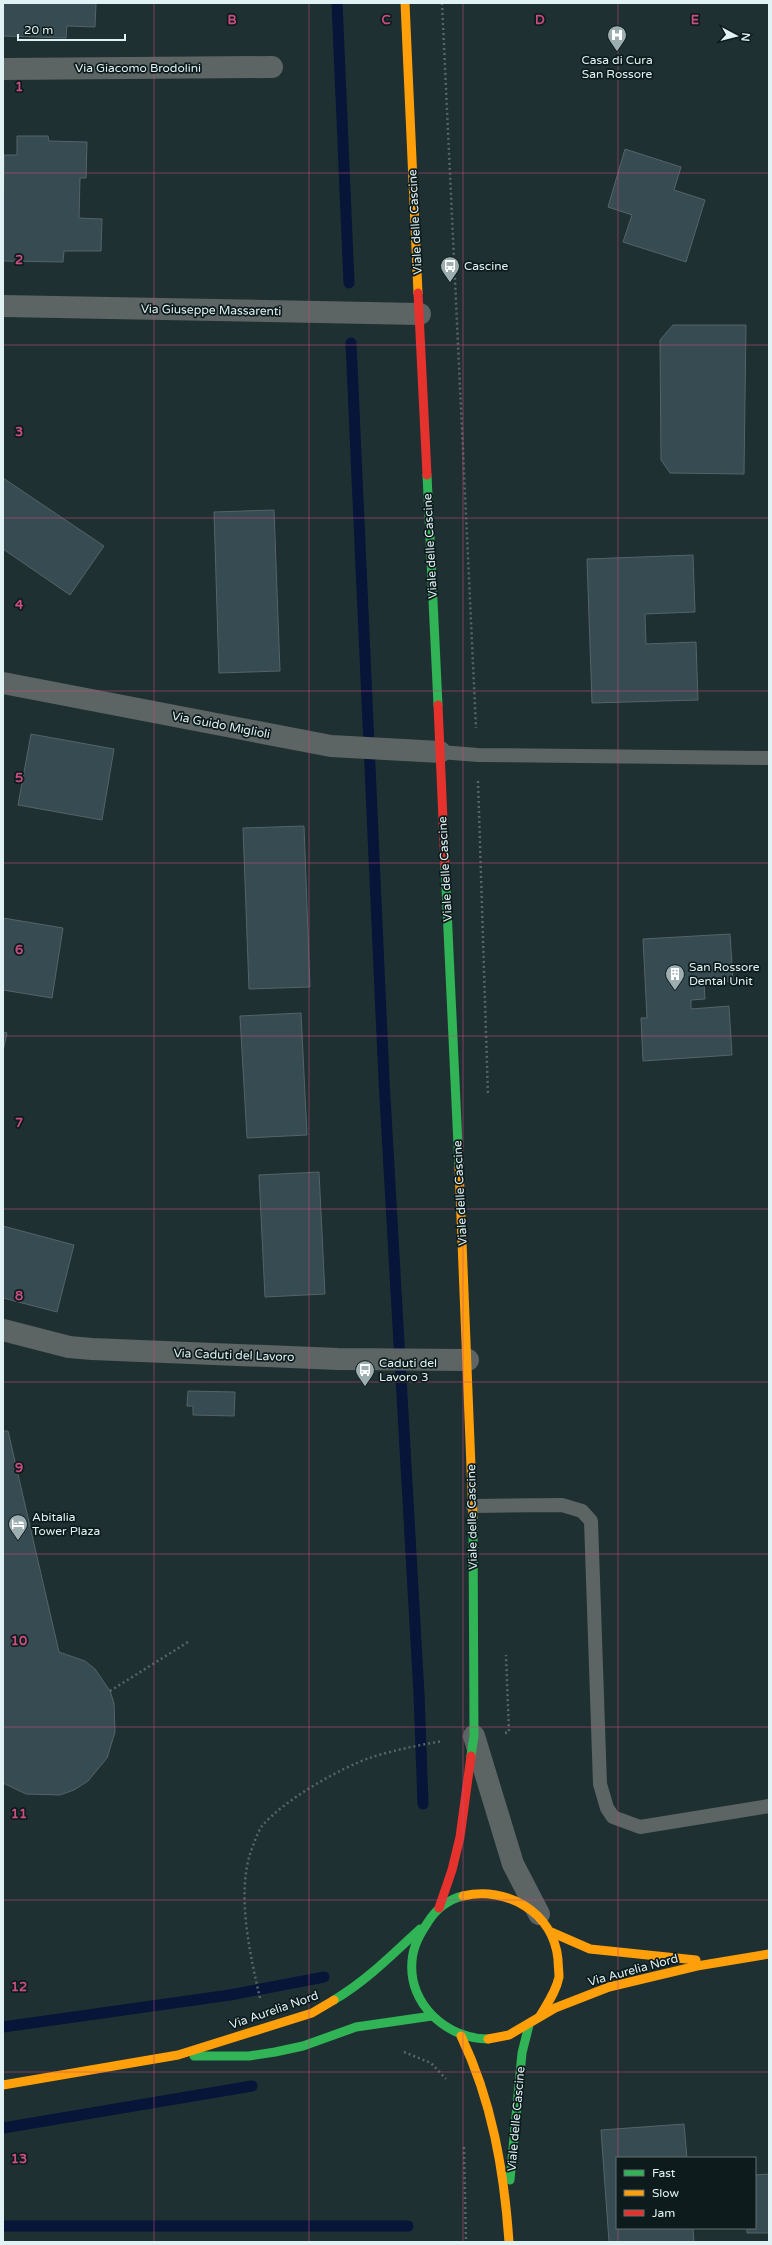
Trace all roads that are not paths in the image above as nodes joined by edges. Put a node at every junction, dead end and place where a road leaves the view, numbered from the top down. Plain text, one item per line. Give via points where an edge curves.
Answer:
1 (405, 3) edge
2 (272, 67) dead end
3 (3, 68) edge
4 (3, 306) edge
5 (420, 314) junction
6 (3, 683) edge
7 (440, 752) junction
8 (769, 758) edge
9 (3, 1330) edge
10 (468, 1360) junction
11 (473, 1506) junction
12 (474, 1736) junction
13 (769, 1806) edge
14 (439, 1908) junction
15 (545, 1923) junction
16 (423, 1926) junction
17 (769, 1954) edge
18 (713, 1962) junction
19 (432, 2016) junction
20 (540, 2016) junction
21 (529, 2025) junction
22 (461, 2036) junction
23 (178, 2055) junction
24 (3, 2085) edge
25 (507, 2213) junction
26 (509, 2242) edge

1 - 5 main road, Viale delle Cascine
2 - 3 street, Via Giacomo Brodolini
4 - 5 street, Via Giuseppe Massarenti
5 - 7 main road, Viale delle Cascine
6 - 7 street, Via Guido Miglioli via 347,748
7 - 8 lane via 478,755
7 - 10 main road, Viale delle Cascine
9 - 10 street, Via Caduti del Lavoro via 69,1347 92,1349
10 - 11 main road, Viale delle Cascine
11 - 12 main road, Viale delle Cascine
11 - 13 lane via 562,1505 582,1511 591,1521 600,1784 607,1808 613,1817 640,1827
12 - 14 main road, Viale delle Cascine via 460,1837
12 - 15 street, Viale delle Cascine via 513,1864
14 - 15 main road, Via Aurelia Nord via 458,1897 479,1892 501,1893 521,1901
14 - 16 main road
15 - 18 main road, Via Aurelia Nord via 575,1944 590,1949
15 - 20 main road via 558,1953 559,1975 552,1997
16 - 19 main road via 414,1948 412,1973 418,1996
16 - 23 main road, Via Aurelia Nord via 376,1970 336,2000 312,2013
17 - 18 main road, Via Aurelia Nord
18 - 20 main road, Via Aurelia Nord via 595,1991
19 - 22 main road via 445,2028
19 - 23 main road, Via Aurelia Nord via 356,2027 303,2046 249,2056
20 - 21 main road
21 - 22 main road via 514,2034 496,2039
21 - 25 main road, Viale delle Cascine via 522,2053
22 - 25 main road, Viale delle Cascine via 474,2062 483,2092 496,2145
23 - 24 main road, Via Aurelia Nord
25 - 26 main road, Viale delle Cascine

